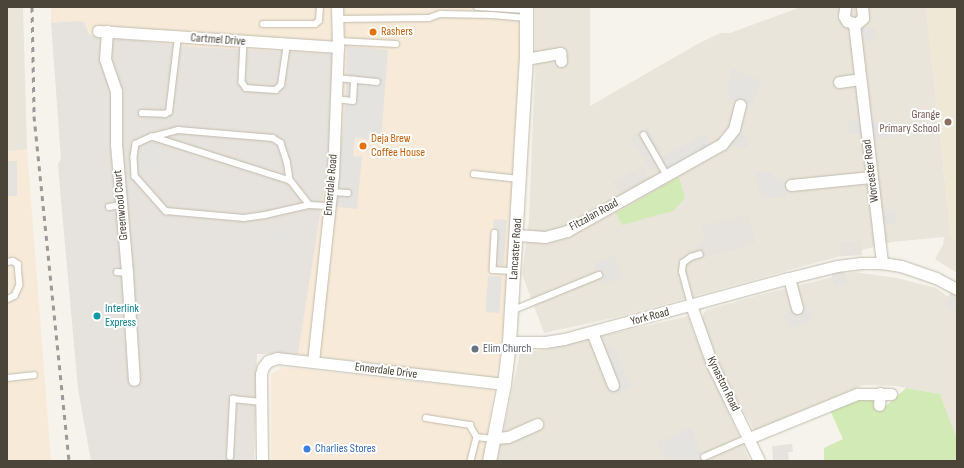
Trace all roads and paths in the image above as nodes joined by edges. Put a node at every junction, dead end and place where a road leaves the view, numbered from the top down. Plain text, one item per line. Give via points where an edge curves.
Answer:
1 (320, 7) edge
2 (337, 7) edge
3 (477, 7) edge
4 (845, 7) edge
5 (862, 7) edge
6 (526, 12) edge
7 (338, 18) junction
8 (263, 24) dead end
9 (854, 24) junction
10 (103, 31) joint
11 (178, 37) junction
12 (244, 42) junction
13 (286, 44) junction
14 (338, 44) junction
15 (396, 44) dead end
16 (526, 59) junction
17 (561, 61) dead end
18 (337, 78) junction
19 (860, 79) junction
20 (354, 80) junction
21 (377, 82) dead end
22 (839, 82) dead end
23 (336, 99) junction
24 (740, 105) dead end
25 (142, 113) dead end
26 (644, 135) dead end
27 (152, 137) junction
28 (474, 174) dead end
29 (667, 175) junction
30 (871, 177) junction
31 (520, 179) junction
32 (290, 181) junction
33 (791, 185) dead end
34 (331, 192) junction
35 (348, 193) dead end
36 (121, 205) junction
37 (309, 205) junction
38 (329, 206) junction
39 (109, 207) dead end
40 (495, 233) dead end
41 (517, 235) junction
42 (700, 254) dead end
43 (7, 262) edge
44 (882, 263) junction
45 (514, 271) junction
46 (599, 275) dead end
47 (788, 278) junction
48 (957, 289) edge
49 (7, 300) edge
50 (691, 305) junction
51 (797, 308) dead end
52 (511, 311) junction
53 (592, 332) junction
54 (509, 342) junction
55 (313, 362) junction
56 (34, 375) dead end
57 (7, 378) edge
58 (134, 380) dead end
59 (504, 384) junction
60 (613, 385) dead end
61 (261, 402) junction
62 (879, 405) dead end
63 (426, 418) dead end
64 (537, 424) dead end
65 (477, 437) junction
66 (494, 438) junction
67 (749, 438) junction
68 (230, 457) dead end
69 (704, 457) dead end
70 (262, 461) edge
71 (471, 461) edge
72 (489, 461) edge
73 (759, 461) edge

1 - 8 lane via 319,22 315,24
2 - 7 street, Ennerdale Road
3 - 6 lane
4 - 9 street, Worcester Road via 844,16 847,21
5 - 9 street via 863,18
6 - 7 lane via 492,15 440,14 429,18
6 - 16 street, Lancaster Road
7 - 14 street, Ennerdale Road
9 - 19 street, Worcester Road
10 - 11 street, Cartmel Drive
10 - 36 street, Greenwood Court via 109,78 116,91 112,144
11 - 12 street, Cartmel Drive
11 - 25 lane via 169,112
12 - 13 street, Cartmel Drive
12 - 13 lane via 242,82 246,88 276,90 281,85
13 - 14 street, Cartmel Drive
14 - 15 lane
14 - 18 street, Ennerdale Road
16 - 17 street via 560,53
16 - 31 street, Lancaster Road
18 - 20 lane
18 - 23 street, Ennerdale Road
19 - 22 street
19 - 30 street, Worcester Road
20 - 21 lane
20 - 23 lane via 353,101
23 - 34 street, Ennerdale Road
24 - 29 street, Fitzalan Road via 734,129 726,141
26 - 29 lane
27 - 32 lane
27 - 32 lane via 178,130 273,138 281,143
27 - 37 lane via 136,144 135,176 166,211 244,218
28 - 31 lane
29 - 41 street, Fitzalan Road via 557,235
30 - 33 street
30 - 44 street, Worcester Road
31 - 41 street, Lancaster Road
32 - 37 lane
34 - 35 lane
34 - 38 street, Ennerdale Road
36 - 39 lane
36 - 58 street, Greenwood Court via 122,272 128,346
37 - 38 lane
38 - 55 street, Ennerdale Road
40 - 45 lane via 493,270
41 - 45 street, Lancaster Road
42 - 50 lane via 691,256 683,263 682,272
43 - 49 lane via 13,261 18,264 20,285 15,296
44 - 47 street, York Road via 837,266
44 - 48 street, York Road via 916,270
45 - 52 street, Lancaster Road
46 - 52 lane
47 - 50 street, York Road
47 - 51 street
50 - 53 street, York Road
50 - 67 street, Kynaston Road via 712,364
52 - 54 street, Lancaster Road
53 - 54 street, York Road via 544,342
53 - 60 street
54 - 59 street, Lancaster Road
55 - 59 street, Ennerdale Drive
55 - 61 street, Ennerdale Drive via 277,358 268,361 261,374
56 - 57 lane
59 - 66 street, Lancaster Road
61 - 68 lane via 233,399
61 - 70 street
62 - 67 street via 885,394 857,394
63 - 65 lane via 470,425
64 - 66 street via 508,437
65 - 66 lane
65 - 71 lane
66 - 72 street, Lancaster Road
67 - 69 lane
67 - 73 street, Kynaston Road

